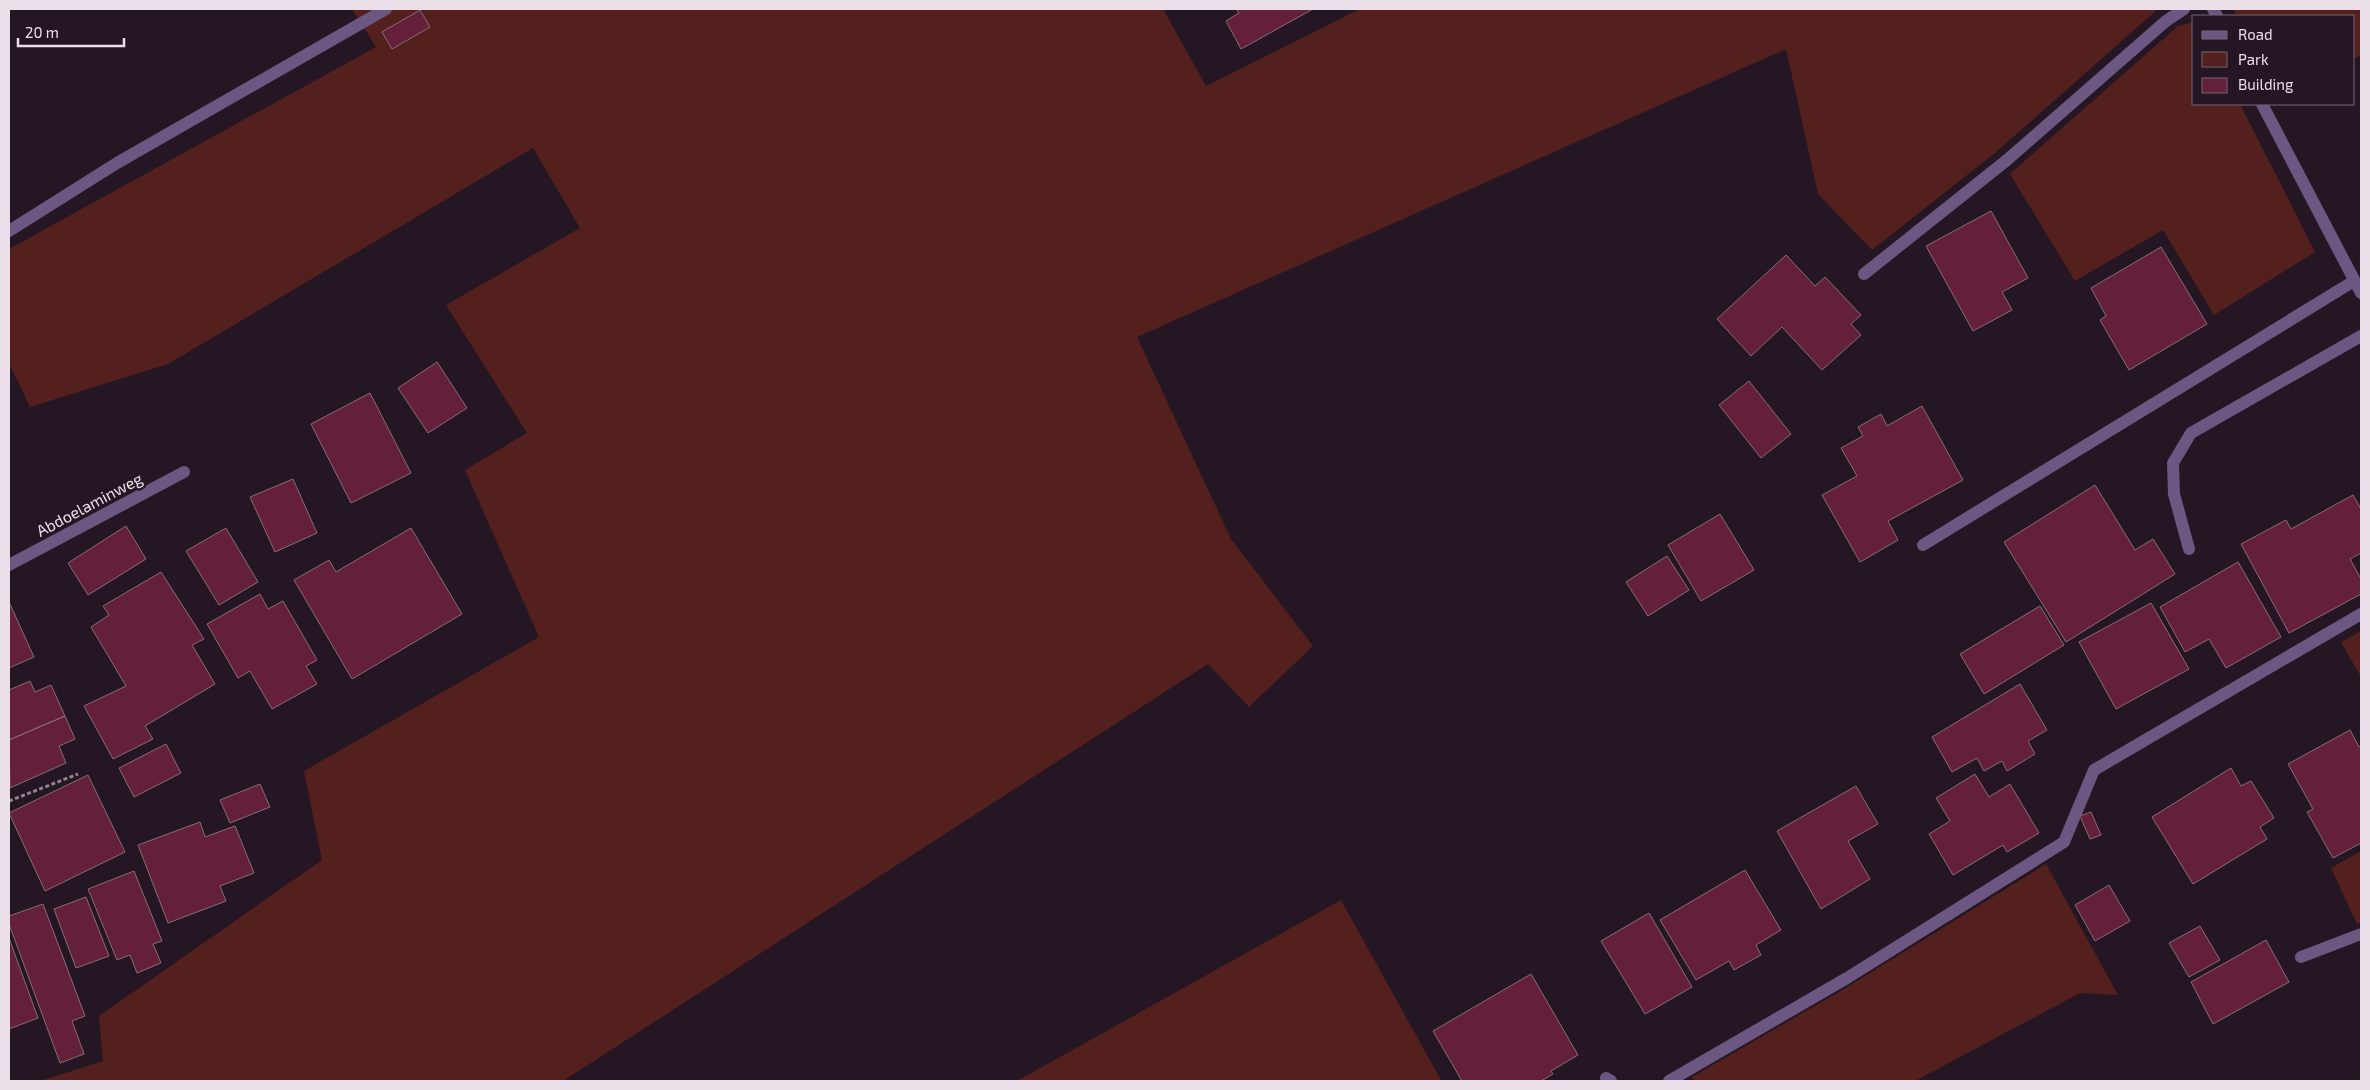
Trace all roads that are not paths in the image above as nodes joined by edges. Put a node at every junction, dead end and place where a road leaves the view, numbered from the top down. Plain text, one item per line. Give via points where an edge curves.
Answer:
1 (386, 9) edge
2 (2184, 9) edge
3 (2263, 105) edge
4 (9, 231) edge
5 (1864, 274) dead end
6 (2354, 281) junction
7 (2361, 293) edge
8 (2361, 336) edge
9 (184, 472) dead end
10 (1922, 545) dead end
11 (2189, 549) dead end
12 (9, 565) edge
13 (2361, 614) edge
14 (2361, 934) edge
15 (2301, 957) dead end
16 (1669, 1081) edge

1 - 4 street via 117,163
2 - 5 street via 2166,21 2007,160
3 - 6 street
6 - 7 street
6 - 10 street
8 - 11 street via 2191,433 2173,463 2174,494
9 - 12 street, Abdoelaminweg
13 - 16 street via 2094,770 2064,842 1847,978
14 - 15 street

